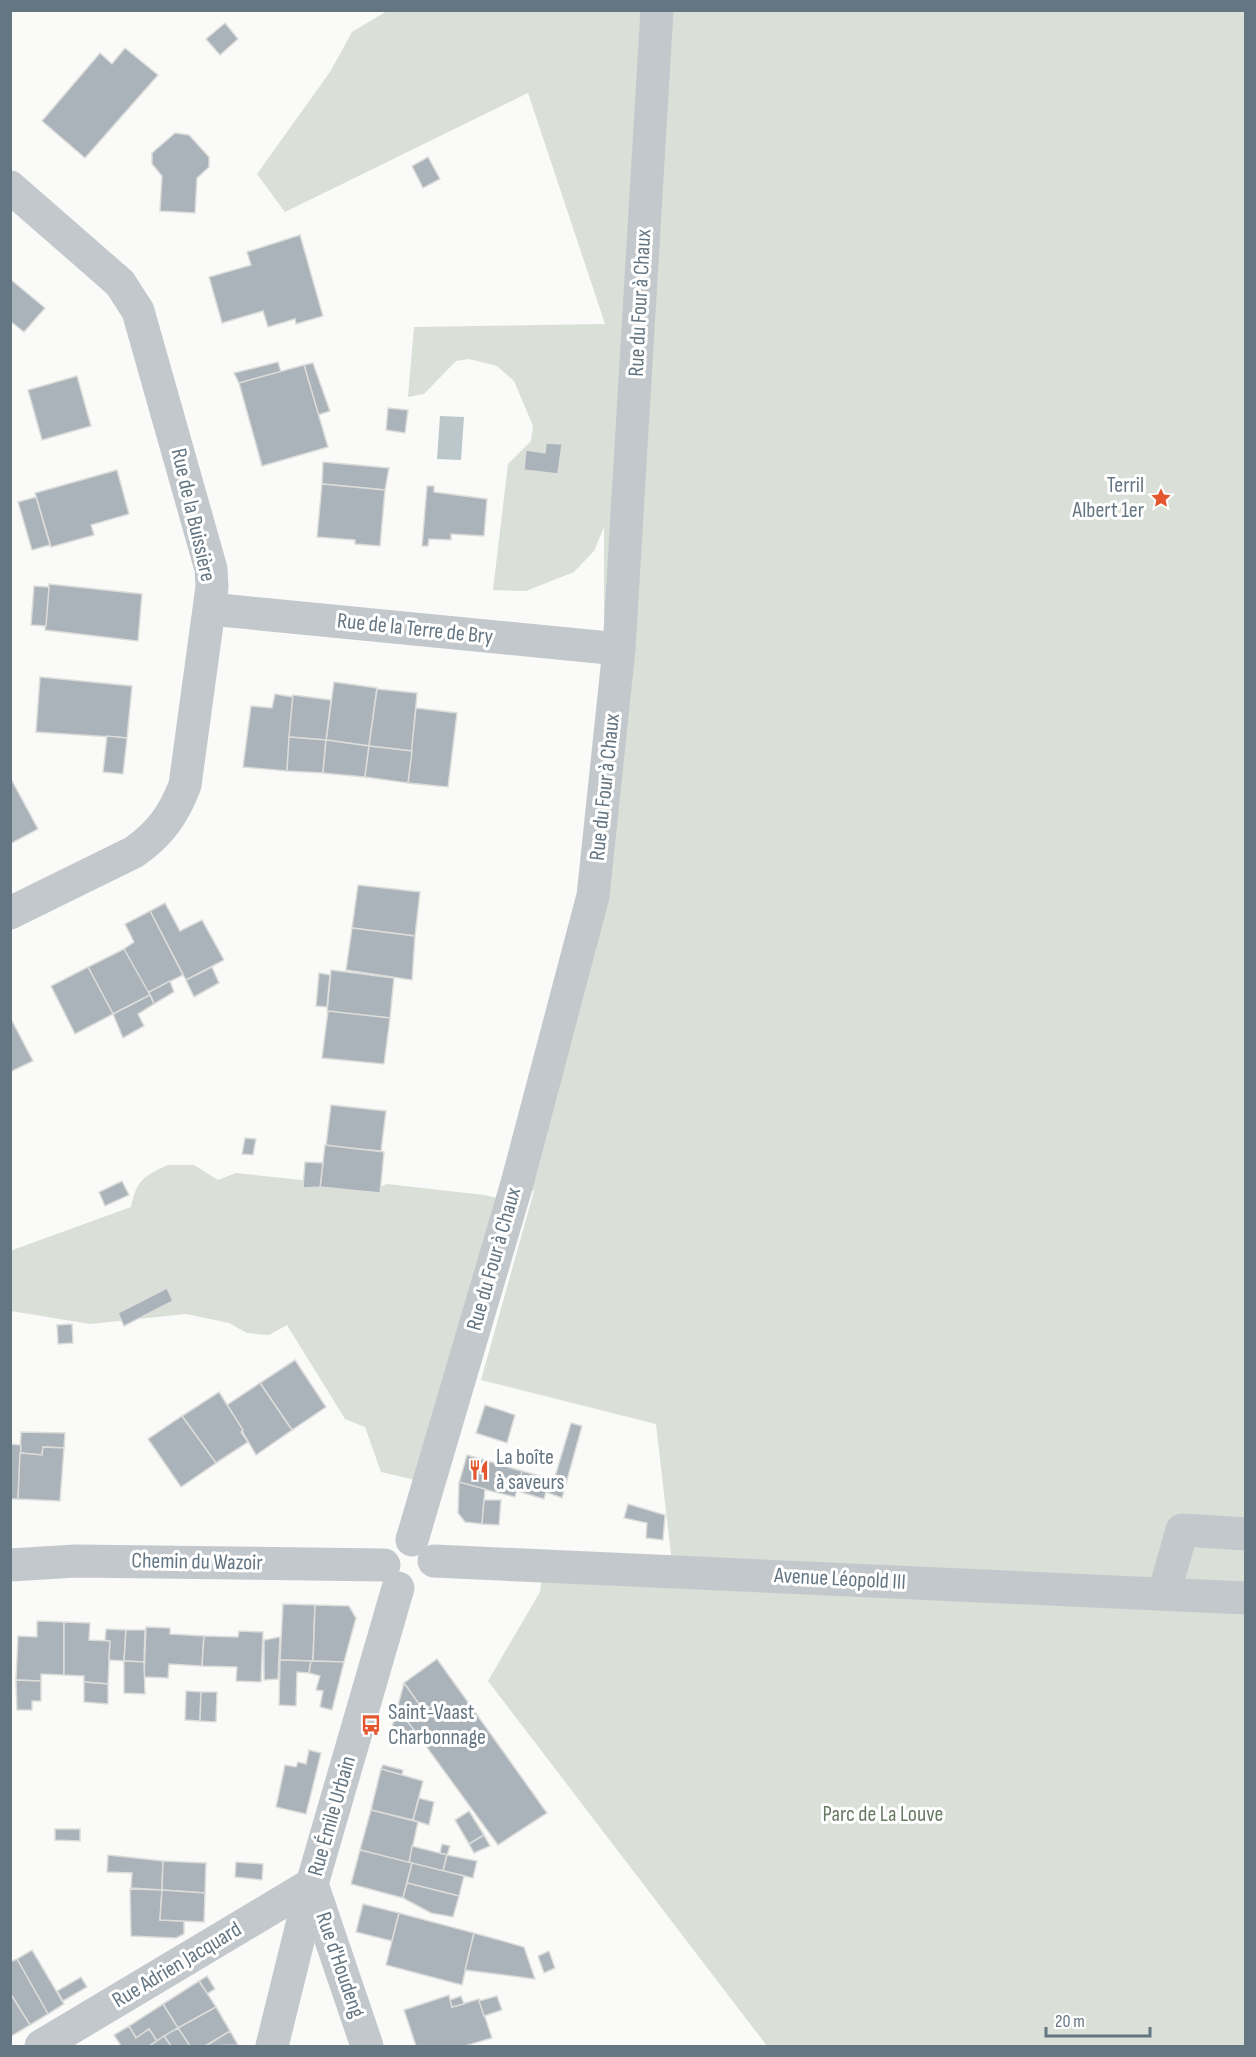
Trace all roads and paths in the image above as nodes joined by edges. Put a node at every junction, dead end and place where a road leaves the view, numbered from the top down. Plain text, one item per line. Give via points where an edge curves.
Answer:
1 (657, 10) edge
2 (10, 187) edge
3 (210, 609) junction
4 (619, 649) junction
5 (10, 913) edge
6 (1245, 1534) edge
7 (423, 1551) junction
8 (14, 1566) edge
9 (391, 1576) junction
10 (1164, 1593) junction
11 (1245, 1598) edge
12 (312, 1884) junction
13 (41, 2046) edge
14 (272, 2046) edge
15 (367, 2046) edge

1 - 4 street, Rue du Four à Chaux
2 - 3 street, Rue de la Buissière via 120,283 143,321 211,569
3 - 4 street, Rue de la Terre de Bry
3 - 5 street, Rue de la Buissière via 185,785 172,814 153,838 134,852
4 - 7 street, Rue du Four à Chaux via 593,896
6 - 10 street via 1182,1530
7 - 9 street via 395,1544 385,1556
7 - 9 street via 431,1576 427,1583 413,1590
7 - 10 street, Avenue Léopold III
8 - 9 street, Chemin du Wazoir via 76,1561
9 - 12 street, Rue Émile Urbain
10 - 11 street, Avenue Léopold III
12 - 13 street, Rue Adrien Jacquard
12 - 14 street, Rue Émile Urbain
12 - 15 street, Rue d'Houdeng

